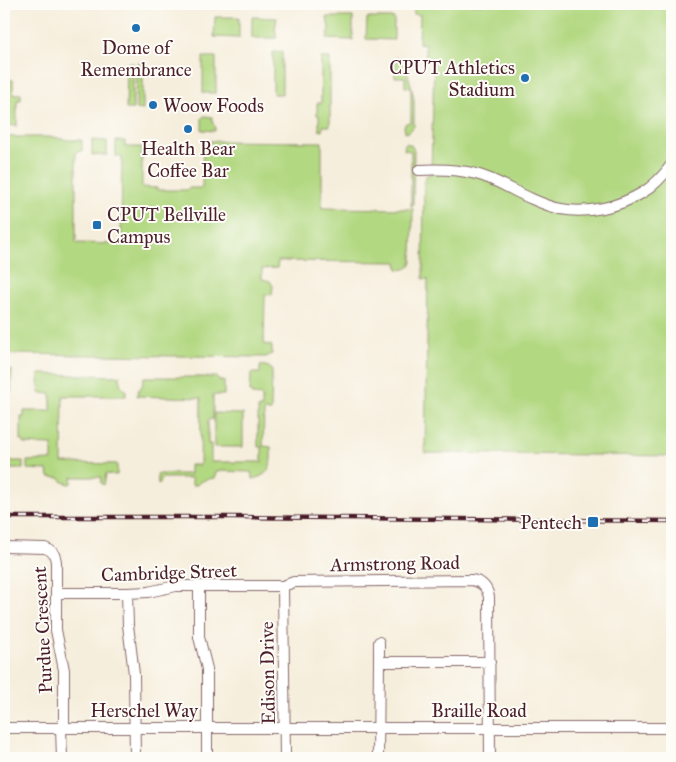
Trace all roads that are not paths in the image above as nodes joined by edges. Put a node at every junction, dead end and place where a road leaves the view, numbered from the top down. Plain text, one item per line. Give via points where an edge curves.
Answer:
1 (672, 164) edge
2 (419, 170) dead end
3 (4, 547) edge
4 (199, 586) junction
5 (283, 586) junction
6 (56, 593) junction
7 (127, 593) junction
8 (378, 642) dead end
9 (379, 662) junction
10 (490, 662) junction
11 (4, 728) edge
12 (63, 728) junction
13 (135, 728) junction
14 (207, 728) junction
15 (285, 728) junction
16 (378, 728) junction
17 (489, 728) junction
18 (672, 728) edge
19 (62, 758) edge
20 (135, 758) edge
21 (207, 758) edge
22 (285, 758) edge
23 (378, 758) edge
24 (490, 758) edge

1 - 2 street via 642,193 591,210 562,209 545,204 477,174
3 - 6 street, Purdue Crescent via 51,550 56,562
4 - 5 street, Cambridge Street
4 - 7 street, Cambridge Street
4 - 14 street via 199,638 207,669
5 - 10 street, Armstrong Road via 294,582 478,581 489,597
5 - 15 street, Edison Drive
6 - 7 street, Cambridge Street
6 - 12 street, Purdue Crescent via 56,630 64,670
7 - 13 street
8 - 9 street
9 - 10 street
9 - 16 street
10 - 17 street, Armstrong Road
11 - 12 street, Herschel Way
12 - 13 street, Herschel Way
12 - 19 street, Purdue Crescent
13 - 14 street, Herschel Way
13 - 20 street
14 - 15 street, Herschel Way
14 - 21 street
15 - 16 street, Braille Road
15 - 22 street, Edison Drive
16 - 17 street, Braille Road
16 - 23 street
17 - 18 street, Braille Road
17 - 24 street, Armstrong Road

